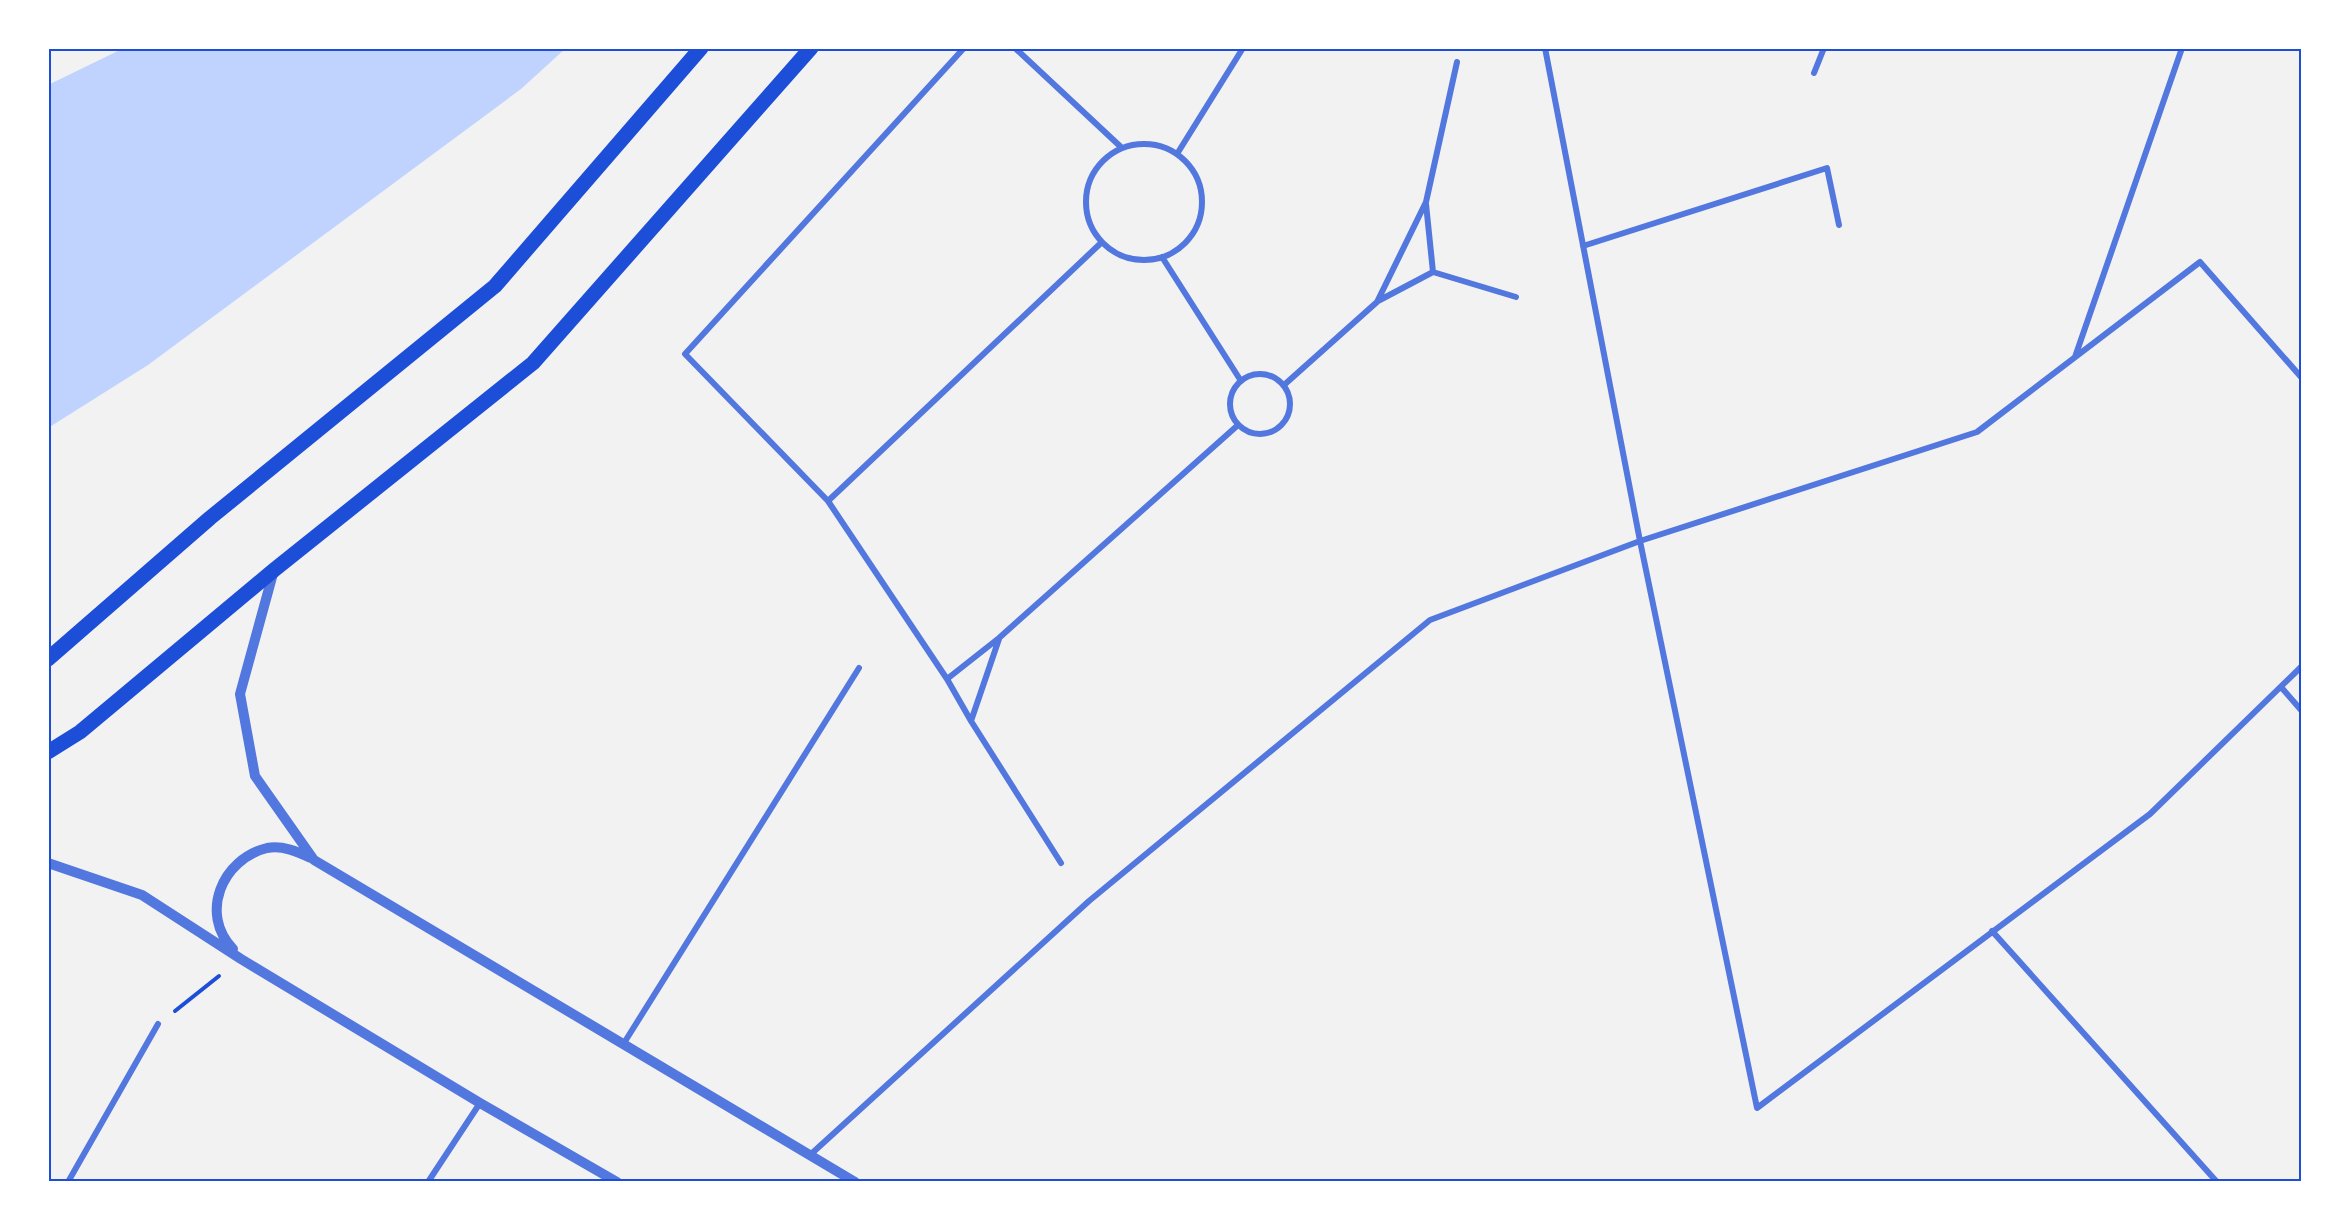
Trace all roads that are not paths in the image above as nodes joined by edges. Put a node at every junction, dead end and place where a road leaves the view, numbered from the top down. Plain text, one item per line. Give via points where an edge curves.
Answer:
1 (701, 48) edge
2 (811, 48) edge
3 (964, 48) edge
4 (1016, 48) edge
5 (1243, 48) edge
6 (1545, 48) edge
7 (1824, 48) edge
8 (2182, 48) edge
9 (1457, 62) dead end
10 (1814, 73) dead end
11 (1122, 148) junction
12 (1177, 154) junction
13 (1426, 202) junction
14 (1839, 225) dead end
15 (1102, 242) junction
16 (1583, 246) junction
17 (1162, 257) junction
18 (1433, 272) junction
19 (1516, 297) dead end
20 (1377, 302) junction
21 (2074, 358) junction
22 (2301, 377) edge
23 (1241, 381) junction
24 (1284, 385) junction
25 (1238, 425) junction
26 (828, 501) junction
27 (1640, 541) junction
28 (274, 570) junction
29 (999, 638) junction
30 (48, 659) edge
31 (2301, 667) edge
32 (859, 668) dead end
33 (947, 678) junction
34 (2281, 687) junction
35 (2301, 710) edge
36 (971, 721) junction
37 (48, 752) edge
38 (314, 860) junction
39 (1061, 862) dead end
40 (48, 863) edge
41 (1992, 931) junction
42 (241, 958) junction
43 (158, 1024) road end
44 (624, 1043) junction
45 (480, 1103) junction
46 (810, 1155) junction
47 (68, 1182) edge
48 (428, 1182) edge
49 (617, 1182) edge
50 (855, 1182) edge
51 (2217, 1182) edge

1 - 30 main road via 495,286 210,518
2 - 28 main road via 533,363
3 - 26 street via 685,354
4 - 11 street
5 - 12 street
6 - 16 street
7 - 10 street
8 - 21 street
9 - 13 street
11 - 12 street via 1141,144
11 - 15 street via 1094,172 1087,190 1086,208
12 - 17 street via 1190,166 1202,201 1191,236
13 - 18 street
13 - 20 street
14 - 16 street via 1827,168
15 - 17 street via 1129,258
15 - 26 street
16 - 27 street
17 - 23 street
18 - 19 street
18 - 20 street
20 - 24 street
21 - 22 street via 2200,262
21 - 27 street via 1977,432
23 - 24 street via 1258,374
23 - 25 street via 1231,398
24 - 25 street via 1289,414 1276,430 1256,434
25 - 29 street
26 - 33 street
27 - 41 street via 1757,1108
27 - 46 street via 1430,620 1089,901
28 - 37 main road via 80,732
28 - 38 street via 240,694 255,776
29 - 33 street
29 - 36 street
31 - 34 street
32 - 44 street
33 - 36 street
34 - 35 street
34 - 41 street via 2150,814
36 - 39 street
38 - 42 street via 293,849 269,848 246,856 228,872 218,894 217,918 225,941
38 - 44 street
40 - 42 street via 142,895
41 - 51 street
42 - 45 street
43 - 47 street
44 - 46 street
45 - 48 street
45 - 49 street
46 - 50 street

